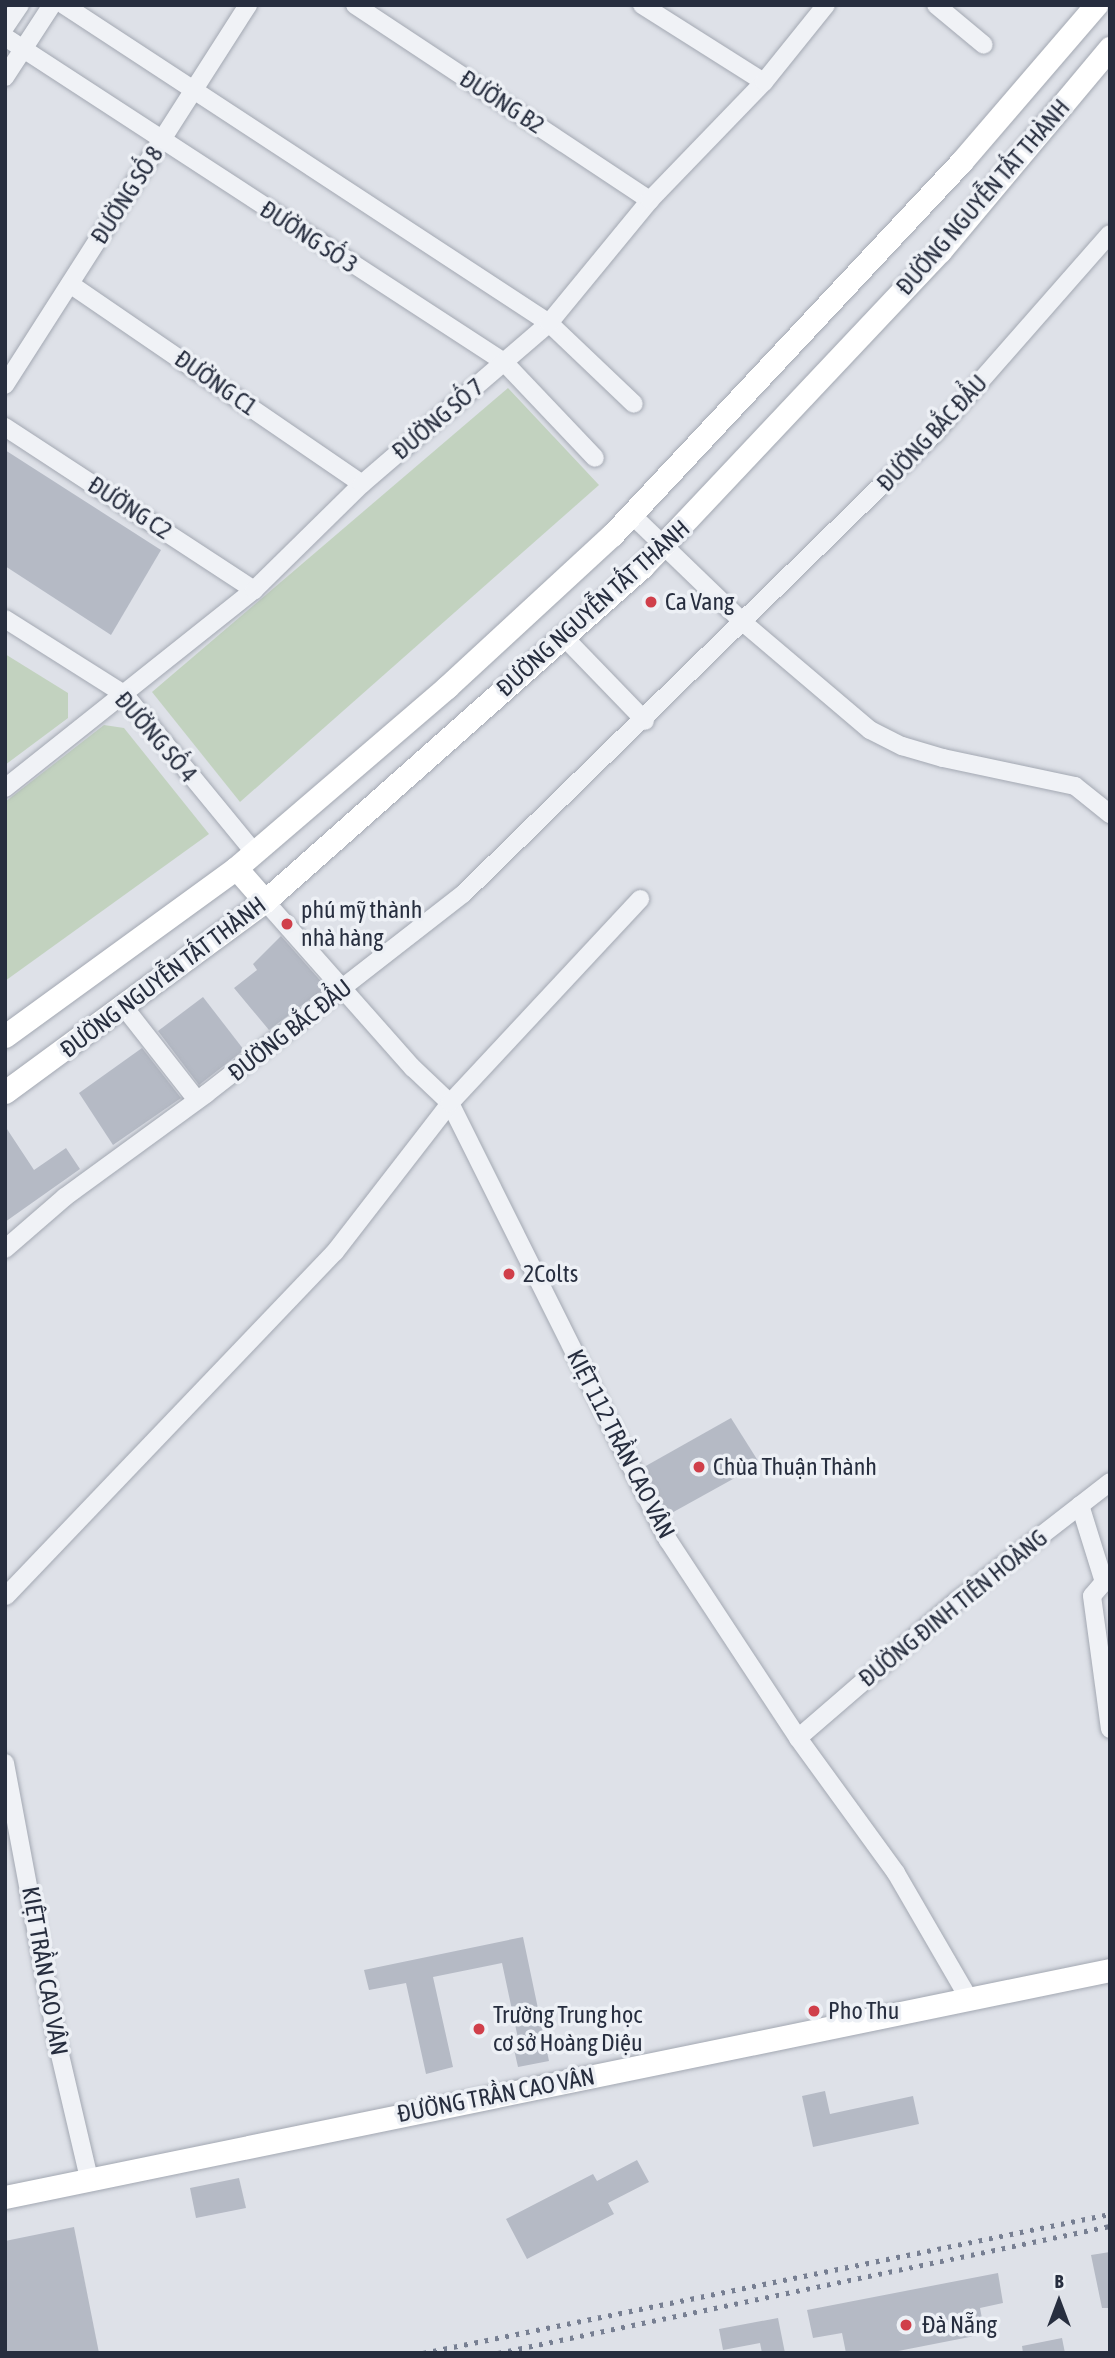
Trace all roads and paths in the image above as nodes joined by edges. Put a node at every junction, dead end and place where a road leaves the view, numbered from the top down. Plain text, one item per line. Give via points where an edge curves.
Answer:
1 (20, 5) edge
2 (52, 5) edge
3 (64, 5) edge
4 (248, 5) edge
5 (355, 5) edge
6 (642, 5) edge
7 (826, 5) edge
8 (936, 5) edge
9 (1096, 5) edge
10 (5, 27) edge
11 (5, 37) edge
12 (984, 44) dead end
13 (1110, 48) edge
14 (23, 49) junction
15 (5, 77) edge
16 (764, 82) junction
17 (194, 89) junction
18 (161, 141) junction
19 (650, 200) junction
20 (1110, 234) edge
21 (70, 284) junction
22 (549, 323) junction
23 (504, 362) junction
24 (5, 385) edge
25 (634, 404) dead end
26 (5, 427) edge
27 (595, 458) dead end
28 (362, 484) junction
29 (632, 515) junction
30 (664, 546) junction
31 (254, 590) junction
32 (5, 619) edge
33 (745, 624) junction
34 (563, 636) junction
35 (125, 695) junction
36 (645, 721) junction
37 (5, 788) edge
38 (1110, 814) edge
39 (254, 852) junction
40 (236, 868) junction
41 (640, 899) dead end
42 (265, 901) junction
43 (344, 989) junction
44 (124, 1007) junction
45 (5, 1036) edge
46 (5, 1092) edge
47 (197, 1100) junction
48 (450, 1103) junction
49 (5, 1249) edge
50 (1110, 1482) edge
51 (1080, 1505) junction
52 (6, 1596) edge
53 (1110, 1729) edge
54 (798, 1738) junction
55 (5, 1763) edge
56 (1110, 1970) edge
57 (969, 1999) junction
58 (89, 2178) junction
59 (5, 2197) edge

1 - 10 street
2 - 14 street
3 - 17 street
4 - 17 street, ĐƯỜNG SỐ 8
5 - 19 street, ĐƯỜNG B2
6 - 16 street
7 - 16 street, ĐƯỜNG SỐ 7
8 - 12 street
9 - 29 main road, ĐƯỜNG NGUYỄN TẤT THÀNH via 961,162
11 - 14 street, ĐƯỜNG SỐ 3
13 - 30 main road, ĐƯỜNG NGUYỄN TẤT THÀNH via 989,196
14 - 15 street
14 - 18 street, ĐƯỜNG SỐ 3
16 - 19 street, ĐƯỜNG SỐ 7
17 - 18 street, ĐƯỜNG SỐ 8
17 - 22 street
18 - 21 street, ĐƯỜNG SỐ 8
18 - 23 street, ĐƯỜNG SỐ 3
19 - 22 street, ĐƯỜNG SỐ 7
20 - 33 street, ĐƯỜNG BẮC ĐẨU via 934,434
21 - 24 street, ĐƯỜNG SỐ 8
21 - 28 street, ĐƯỜNG C1
22 - 23 street, ĐƯỜNG SỐ 7
22 - 25 street
23 - 27 street, ĐƯỜNG SỐ 3
23 - 28 street, ĐƯỜNG SỐ 7
26 - 31 street, ĐƯỜNG C2
28 - 31 street, ĐƯỜNG SỐ 7
29 - 30 street
29 - 39 main road, ĐƯỜNG NGUYỄN TẤT THÀNH via 447,687
30 - 33 street
30 - 34 main road, ĐƯỜNG NGUYỄN TẤT THÀNH
31 - 35 street, ĐƯỜNG SỐ 7
32 - 35 street, ĐƯỜNG SỐ 4
33 - 36 street, ĐƯỜNG BẮC ĐẨU
33 - 38 street via 887,740 943,758 1070,785
34 - 36 street
34 - 42 main road, ĐƯỜNG NGUYỄN TẤT THÀNH
35 - 37 street, ĐƯỜNG SỐ 7
35 - 39 street, ĐƯỜNG SỐ 4
36 - 43 street, ĐƯỜNG BẮC ĐẨU via 463,894
39 - 40 main road, ĐƯỜNG NGUYỄN TẤT THÀNH
40 - 42 main road
40 - 45 main road, ĐƯỜNG NGUYỄN TẤT THÀNH
41 - 48 street
42 - 43 street, KIỆT 112 TRẦN CAO VÂN
42 - 44 main road, ĐƯỜNG NGUYỄN TẤT THÀNH
43 - 47 street, ĐƯỜNG BẮC ĐẨU
43 - 48 street, KIỆT 112 TRẦN CAO VÂN
44 - 46 main road, ĐƯỜNG NGUYỄN TẤT THÀNH
44 - 47 street
47 - 49 street, ĐƯỜNG BẮC ĐẨU via 65,1197
48 - 52 street via 335,1252
48 - 54 street, KIỆT 112 TRẦN CAO VÂN via 668,1540
50 - 51 street, ĐƯỜNG ĐINH TIÊN HOÀNG
51 - 53 street via 1104,1582 1092,1596
51 - 54 street, ĐƯỜNG ĐINH TIÊN HOÀNG via 958,1600
54 - 57 street, KIỆT 112 TRẦN CAO VÂN via 896,1873
55 - 58 street, KIỆT TRẦN CAO VÂN via 57,2042
56 - 57 main road, ĐƯỜNG TRẦN CAO VÂN
57 - 58 main road, ĐƯỜNG TRẦN CAO VÂN
58 - 59 main road, ĐƯỜNG TRẦN CAO VÂN

